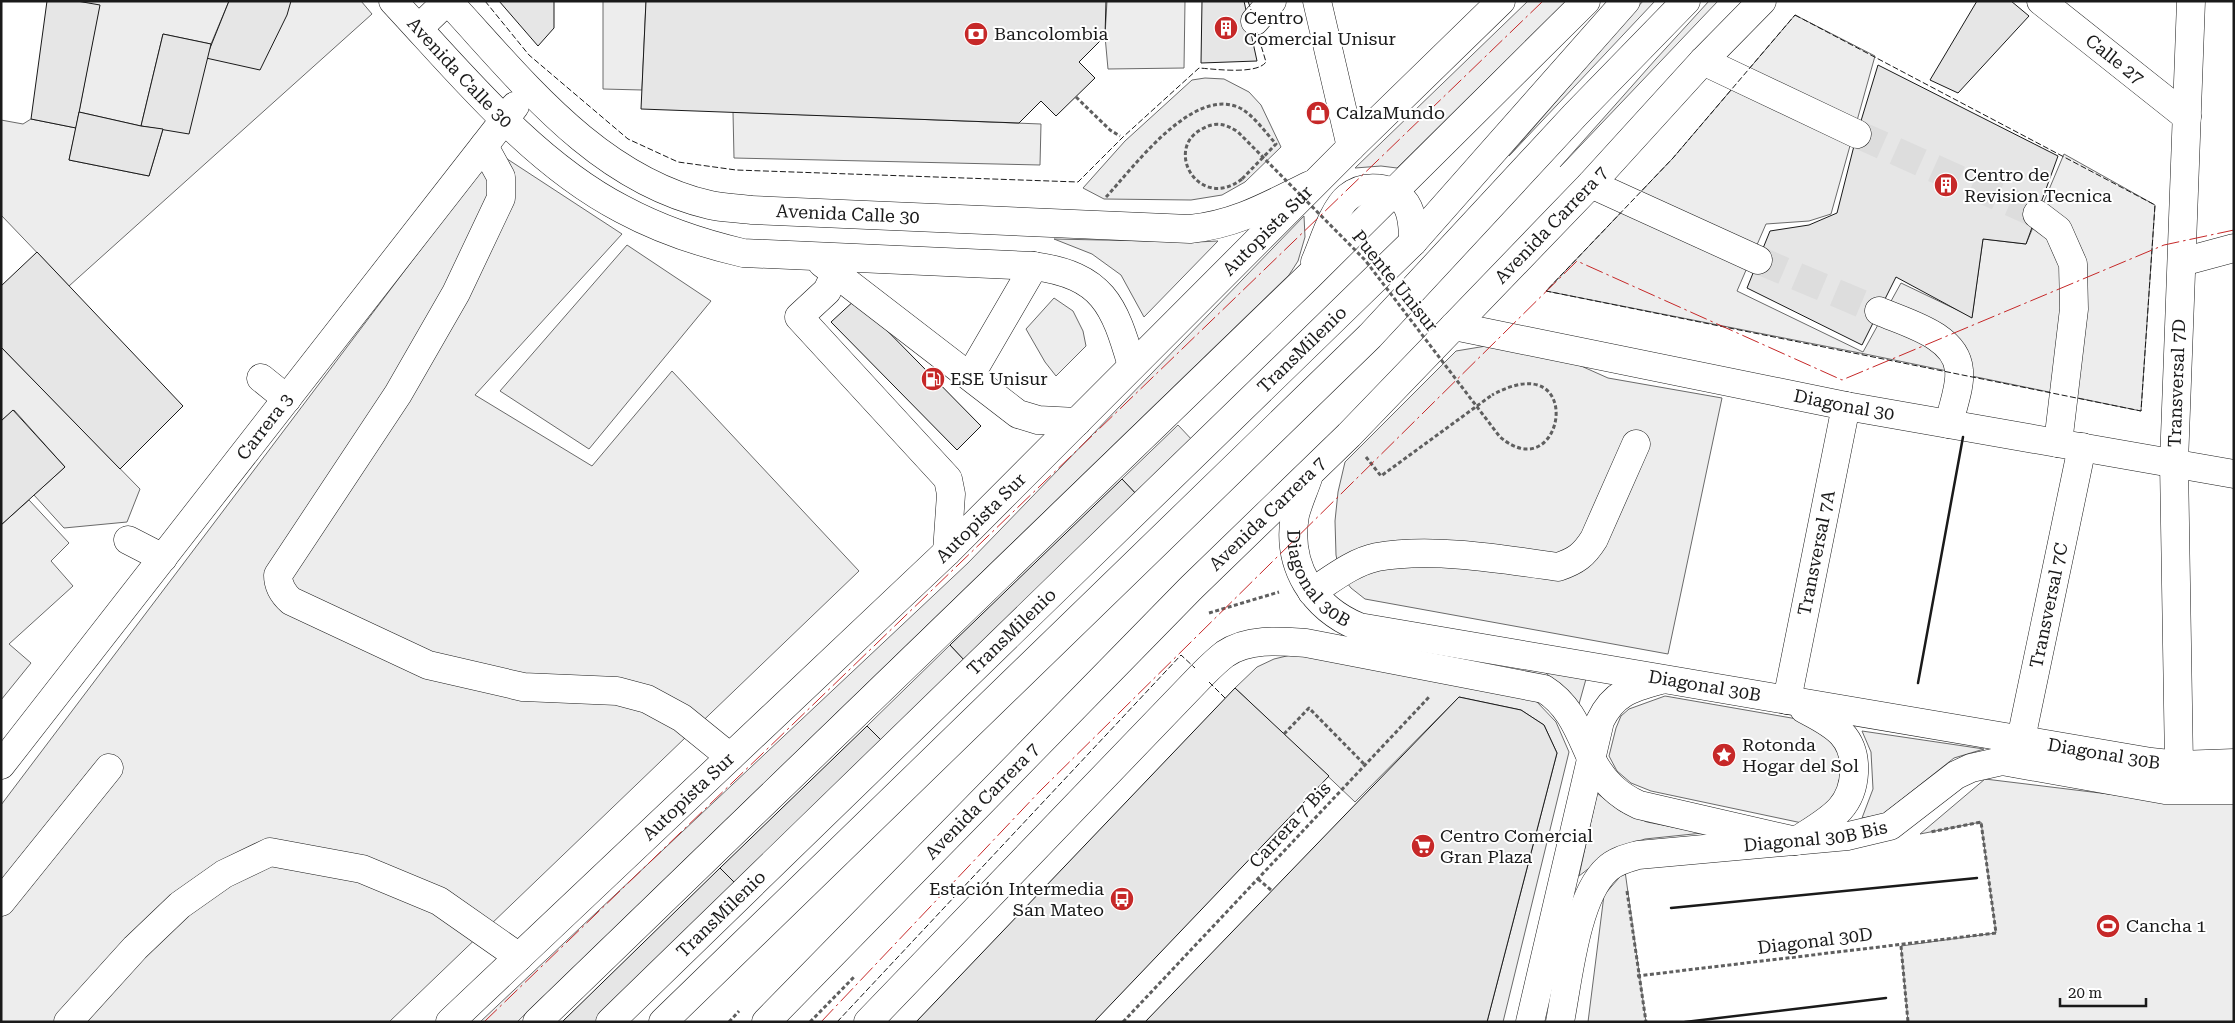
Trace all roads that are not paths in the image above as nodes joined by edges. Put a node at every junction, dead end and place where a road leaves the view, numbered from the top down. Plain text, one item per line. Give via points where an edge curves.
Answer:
1 (393, 1) edge
2 (448, 1) edge
3 (1317, 1) edge
4 (1501, 1) edge
5 (1586, 1) edge
6 (1626, 1) edge
7 (1686, 1) edge
8 (1762, 1) edge
9 (2041, 1) edge
10 (2191, 1) edge
11 (419, 28) junction
12 (1703, 61) junction
13 (529, 89) junction
14 (2187, 117) junction
15 (504, 120) junction
16 (1856, 134) tunnel mouth
17 (484, 146) junction
18 (1351, 147) junction
19 (1314, 184) junction
20 (1591, 184) junction
21 (1394, 192) junction
22 (2037, 214) tunnel mouth
23 (1017, 221) junction
24 (1413, 242) junction
25 (2234, 248) edge
26 (1758, 260) tunnel mouth
27 (2182, 262) junction
28 (825, 265) junction
29 (1023, 265) junction
30 (1879, 311) tunnel mouth
31 (1454, 326) junction
32 (1132, 366) junction
33 (970, 376) junction
34 (261, 378) dead end
35 (287, 399) junction
36 (1846, 406) junction
37 (1077, 422) junction
38 (1949, 424) junction
39 (1636, 444) dead end
40 (2070, 445) junction
41 (2174, 463) junction
42 (1310, 473) junction
43 (2234, 474) edge
44 (128, 540) dead end
45 (947, 552) junction
46 (163, 558) junction
47 (1312, 592) junction
48 (1664, 679) junction
49 (1787, 700) junction
50 (2018, 751) junction
51 (730, 757) junction
52 (1592, 760) junction
53 (2234, 763) edge
54 (1, 765) edge
55 (2179, 765) junction
56 (108, 768) dead end
57 (2234, 790) edge
58 (1796, 841) junction
59 (1, 902) edge
60 (518, 957) junction
61 (68, 1022) edge
62 (450, 1022) edge
63 (537, 1022) edge
64 (610, 1022) edge
65 (663, 1022) edge
66 (766, 1022) edge
67 (868, 1022) edge
68 (1530, 1022) edge
69 (1560, 1022) edge

1 - 11 main road, Avenida Calle 30
2 - 11 main road
2 - 13 main road, Avenida Calle 30
3 - 18 main road
4 - 18 main road, Autopista Sur
5 - 21 main road
6 - 24 main road, TransMilenio
7 - 65 main road via 1575,115 1370,336
8 - 12 main road, Avenida Carrera 7
9 - 14 main road, Calle 27
10 - 14 main road, Transversal 7D
11 - 15 main road, Avenida Calle 30
12 - 16 main road
12 - 20 main road, Avenida Carrera 7
13 - 15 main road, Carrera 3
13 - 23 main road, Avenida Calle 30 via 611,162 670,192 711,205 751,210
14 - 27 main road, Transversal 7D
15 - 17 main road, Carrera 3
15 - 28 main road, Avenida Calle 30 via 585,187 663,229 704,244
17 - 35 main road, Carrera 3
17 - 51 main road via 501,177 501,198 456,293 398,394 278,575 278,583 291,601 428,665 524,688 617,691 648,700 682,718
18 - 19 main road, Autopista Sur
19 - 23 main road, Avenida Calle 30 via 1238,220 1214,226 1087,226
19 - 32 main road, Autopista Sur
20 - 26 main road
20 - 31 main road, Avenida Carrera 7
21 - 24 main road via 1407,205
21 - 63 main road via 1364,189 1348,197 1339,207 1309,276
22 - 40 main road, Transversal 7C via 2058,230 2074,264
23 - 29 main road via 1005,243
24 - 64 main road, TransMilenio
25 - 27 main road
27 - 41 main road, Transversal 7D
28 - 29 main road, Avenida Calle 30
28 - 33 main road
28 - 45 main road via 827,291 799,317 948,479 951,494
29 - 32 main road, Avenida Calle 30 via 1059,269 1079,277 1108,303 1118,319
29 - 33 main road
30 - 38 main road via 1940,339 1955,354 1960,371
31 - 36 main road, Diagonal 30
31 - 42 main road, Avenida Carrera 7
32 - 37 main road, Autopista Sur
33 - 37 main road via 1018,414 1038,420
34 - 35 main road
35 - 46 main road, Carrera 3
36 - 38 main road, Diagonal 30
36 - 49 main road, Transversal 7A
37 - 45 main road, Autopista Sur
38 - 40 main road, Diagonal 30
39 - 47 main road via 1594,539 1576,561 1558,567 1440,554 1377,558 1360,563
40 - 41 main road, Diagonal 30
40 - 50 main road, Transversal 7C
41 - 43 main road, Diagonal 30
41 - 55 main road, Transversal 7D
42 - 47 main road, Diagonal 30B via 1295,515 1294,533 1300,572
42 - 66 main road, Avenida Carrera 7 via 1191,588
44 - 46 main road
45 - 51 main road, Autopista Sur
46 - 54 main road, Carrera 3
47 - 48 main road, Diagonal 30B via 1339,619 1359,627
48 - 49 main road, Diagonal 30B
48 - 52 main road via 1634,687 1607,706 1600,721
49 - 50 main road, Diagonal 30B
49 - 58 main road via 1828,722 1844,735 1855,767 1853,782 1840,809
50 - 55 main road, Diagonal 30B
50 - 57 main road, Diagonal 30B via 2165,790
50 - 58 main road, Diagonal 30B Bis via 1963,772 1890,826 1848,836
51 - 60 main road, Autopista Sur
52 - 58 main road via 1609,786 1624,799 1639,805
52 - 67 main road via 1569,711 1559,698 1544,689 1306,643 1274,641 1238,647 1202,675
52 - 68 main road
53 - 55 main road, Diagonal 30B
56 - 59 main road
58 - 69 main road, Diagonal 30B Bis via 1638,855 1624,858 1607,868 1592,888 1582,914
60 - 61 main road via 439,901 362,869 270,852 224,874 180,905 135,948
60 - 62 main road, Autopista Sur

